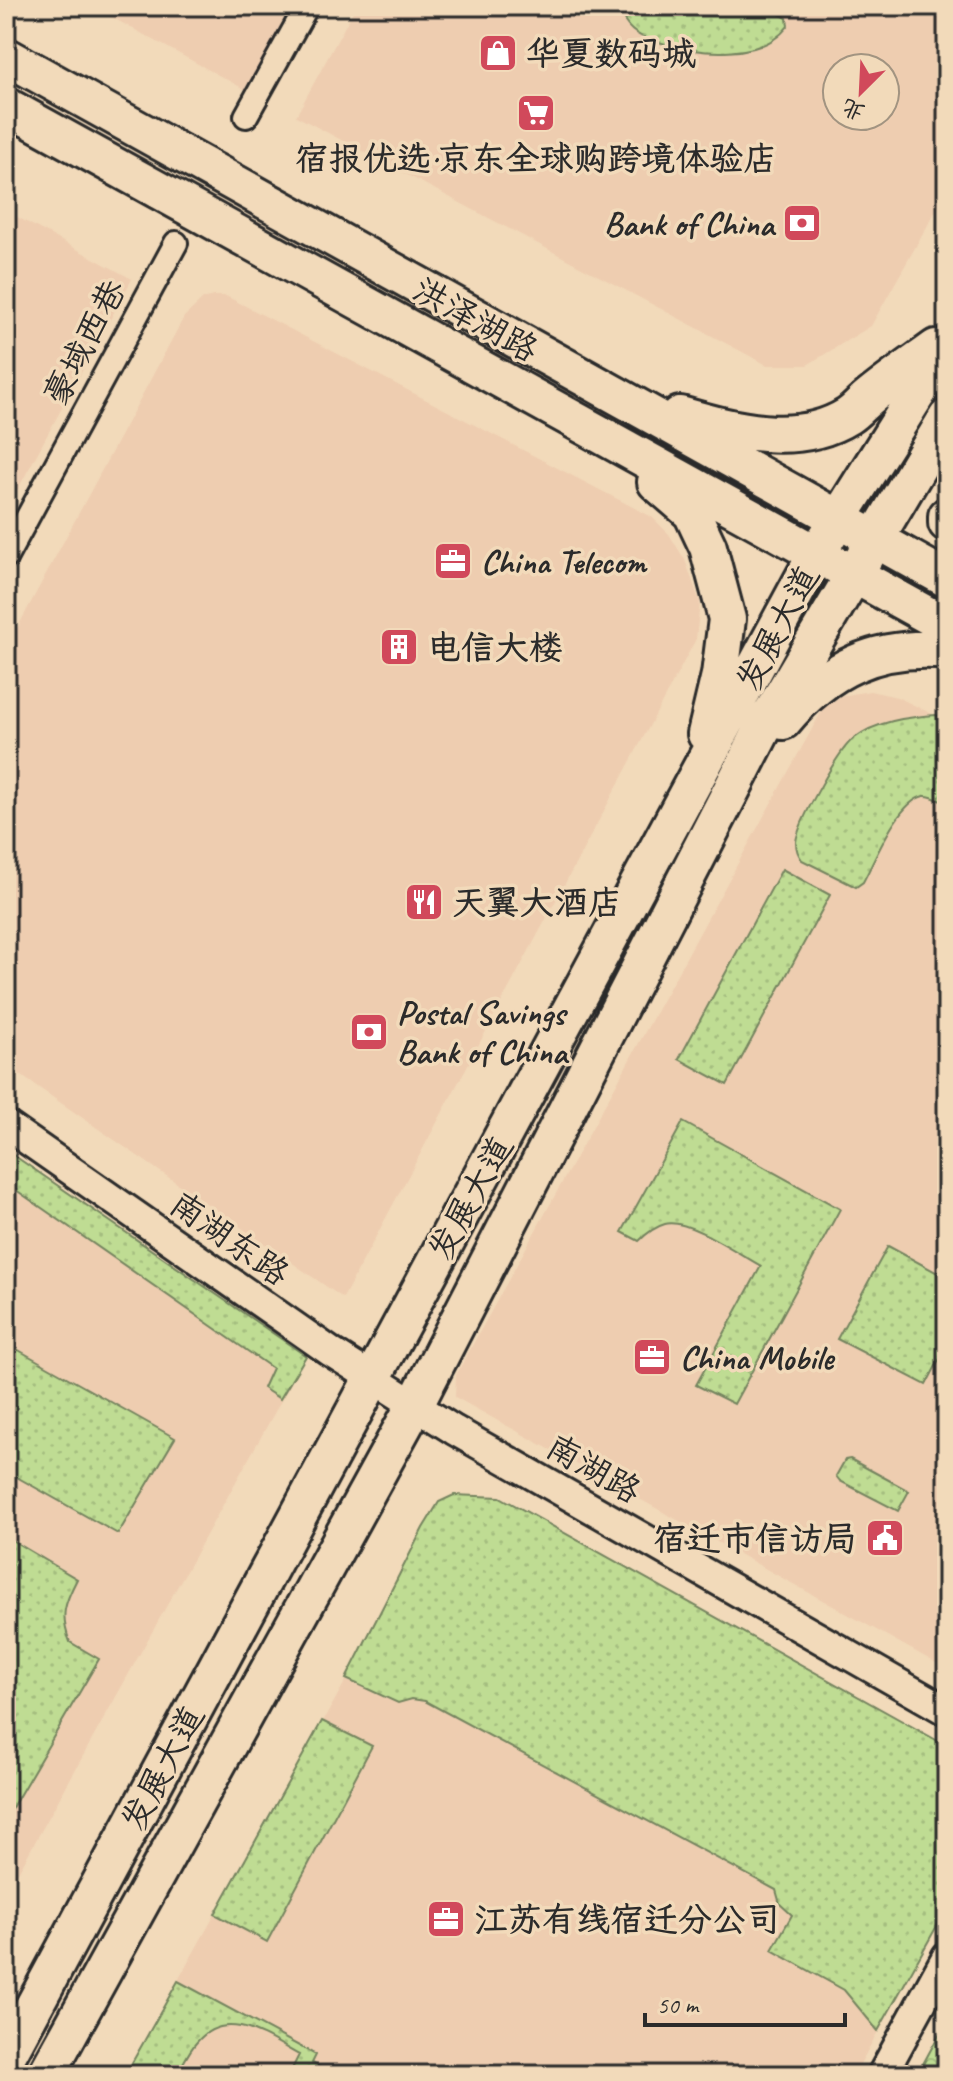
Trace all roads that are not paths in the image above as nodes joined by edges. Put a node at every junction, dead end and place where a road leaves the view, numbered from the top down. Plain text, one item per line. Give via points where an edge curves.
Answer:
1 (307, 6) edge
2 (6, 56) edge
3 (6, 106) edge
4 (246, 116) dead end
5 (176, 243) dead end
6 (947, 343) edge
7 (571, 372) junction
8 (554, 409) junction
9 (947, 418) edge
10 (947, 516) edge
11 (837, 518) junction
12 (947, 523) edge
13 (876, 539) junction
14 (817, 553) junction
15 (6, 557) edge
16 (853, 574) junction
17 (947, 579) edge
18 (947, 626) edge
19 (947, 651) edge
20 (694, 784) junction
21 (725, 804) junction
22 (6, 1125) edge
23 (371, 1378) junction
24 (415, 1405) junction
25 (947, 1711) edge
26 (947, 1956) edge
27 (6, 2058) edge
28 (46, 2075) edge
29 (882, 2075) edge

1 - 4 street
2 - 7 main road, 洪泽湖路
3 - 8 main road, 洪泽湖路
5 - 15 street, 豪域西巷
6 - 7 main road via 848,416 818,428 769,435 676,414
6 - 11 main road, 发展大道
7 - 11 main road, 洪泽湖路
8 - 14 main road, 洪泽湖路
8 - 20 main road via 671,493 692,513 708,547 727,619 720,675
9 - 13 main road, 发展大道
10 - 12 main road
11 - 13 main road, 洪泽湖路
11 - 14 main road, 发展大道
13 - 16 main road, 发展大道
13 - 17 main road, 洪泽湖路
14 - 16 main road, 洪泽湖路
14 - 20 main road, 发展大道
16 - 18 main road, 洪泽湖路
16 - 21 main road, 发展大道
19 - 21 main road via 881,653 851,663 813,688 779,725
20 - 23 main road, 发展大道
21 - 24 main road, 发展大道
22 - 23 street, 南湖东路
23 - 24 street, 南湖东路
23 - 27 main road, 发展大道
24 - 25 street, 南湖路
24 - 28 main road, 发展大道
26 - 29 street

